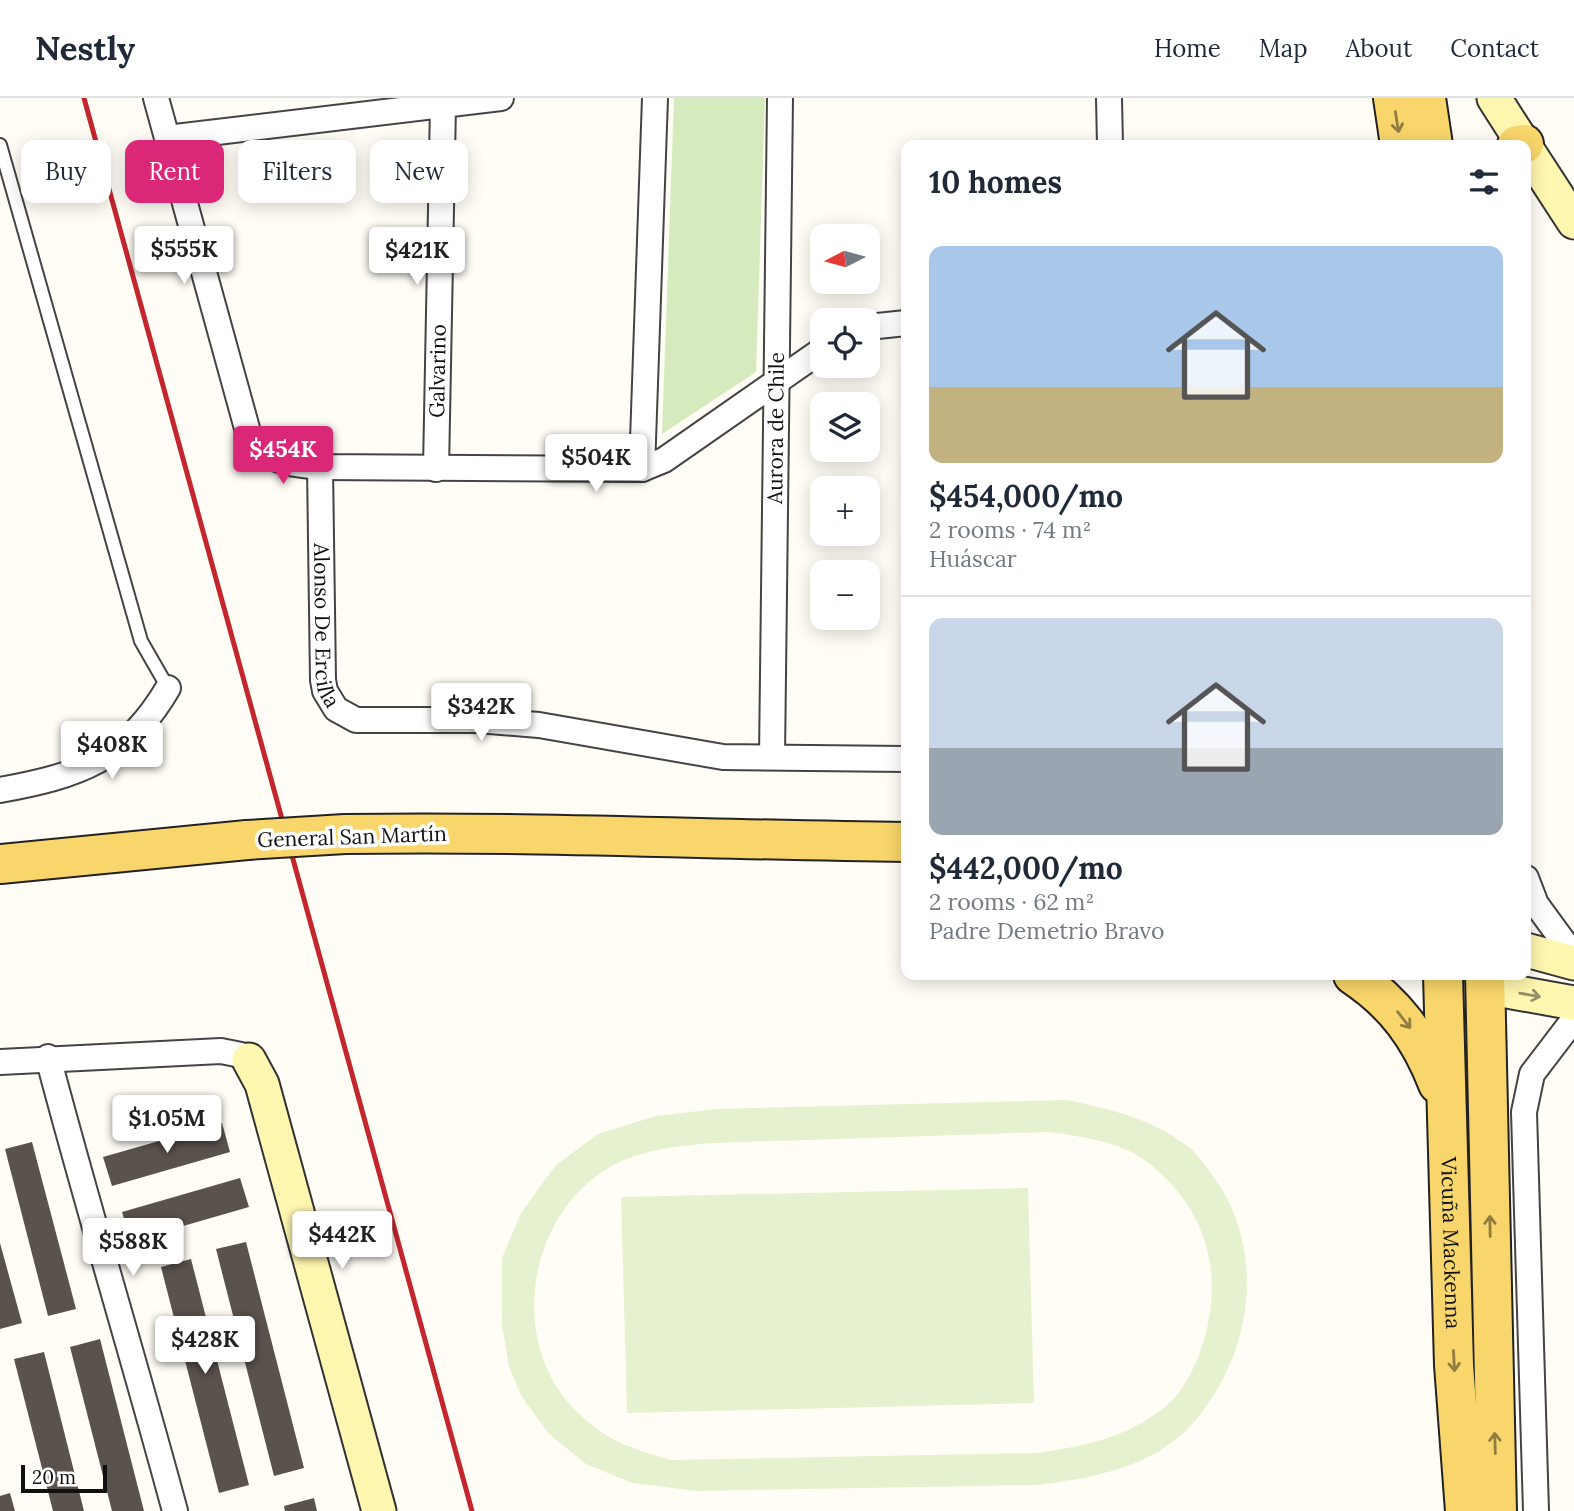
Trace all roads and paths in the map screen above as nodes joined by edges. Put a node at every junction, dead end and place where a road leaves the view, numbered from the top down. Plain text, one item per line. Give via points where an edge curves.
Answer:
1 (156, 98) edge
2 (501, 98) edge
3 (655, 98) edge
4 (780, 98) edge
5 (1109, 98) edge
6 (1393, 98) edge
7 (1426, 98) edge
8 (1494, 98) edge
9 (443, 105) junction
10 (167, 138) junction
11 (1110, 140) edge
12 (1399, 140) edge
13 (1432, 140) edge
14 (1521, 140) edge
15 (0, 145) edge
16 (1531, 155) edge
17 (1574, 222) edge
18 (901, 324) edge
19 (880, 326) edge
20 (810, 358) edge
21 (776, 382) junction
22 (320, 467) junction
23 (436, 469) junction
24 (642, 469) junction
25 (168, 688) joint
26 (772, 757) junction
27 (901, 759) edge
28 (0, 790) edge
29 (706, 840) junction
30 (901, 842) edge
31 (901, 863) edge
32 (0, 864) edge
33 (1531, 891) edge
34 (1531, 951) edge
35 (1574, 956) edge
36 (1574, 963) edge
37 (1360, 980) edge
38 (1445, 980) edge
39 (1485, 981) edge
40 (1574, 1003) edge
41 (1574, 1019) edge
42 (48, 1057) junction
43 (249, 1060) joint
44 (0, 1062) edge
45 (1445, 1107) junction
46 (175, 1511) edge
47 (379, 1511) edge
48 (1465, 1511) edge
49 (1497, 1511) edge
50 (1536, 1511) edge

1 - 10 street
2 - 9 street
3 - 24 street
4 - 21 street, Aurora de Chile
5 - 11 street
6 -> 12 main road
7 - 13 main road
8 - 14 street
9 - 10 street
9 - 23 street, Galvarino
10 - 22 street via 248,432 261,452 283,463
15 - 25 lane via 141,642
16 - 17 street
18 - 19 street
20 - 21 street
21 - 24 street via 664,460
21 - 26 street, Aurora de Chile
22 - 23 street
22 - 26 street, Alonso De Ercilla via 323,680 330,701 345,716 367,721 477,720 538,725 683,752
23 - 24 street
25 - 28 street via 140,729 100,761 52,781
26 - 27 street, Alonso De Ercilla
29 - 30 main road, General San Martín
29 - 31 main road, General San Martín
29 - 32 main road, General San Martín, bridge via 514,833 345,834
33 - 35 street
34 - 36 street
37 -> 45 main road via 1406,1021 1426,1056
38 - 45 main road, Vicuña Mackenna
39 -> 40 street
49 -> 39 main road, Vicuña Mackenna
41 - 50 street via 1532,1074 1524,1112
42 - 43 street via 221,1051
42 - 44 street
42 - 46 street
43 - 47 street via 262,1084
45 -> 48 main road, Vicuña Mackenna via 1454,1365

